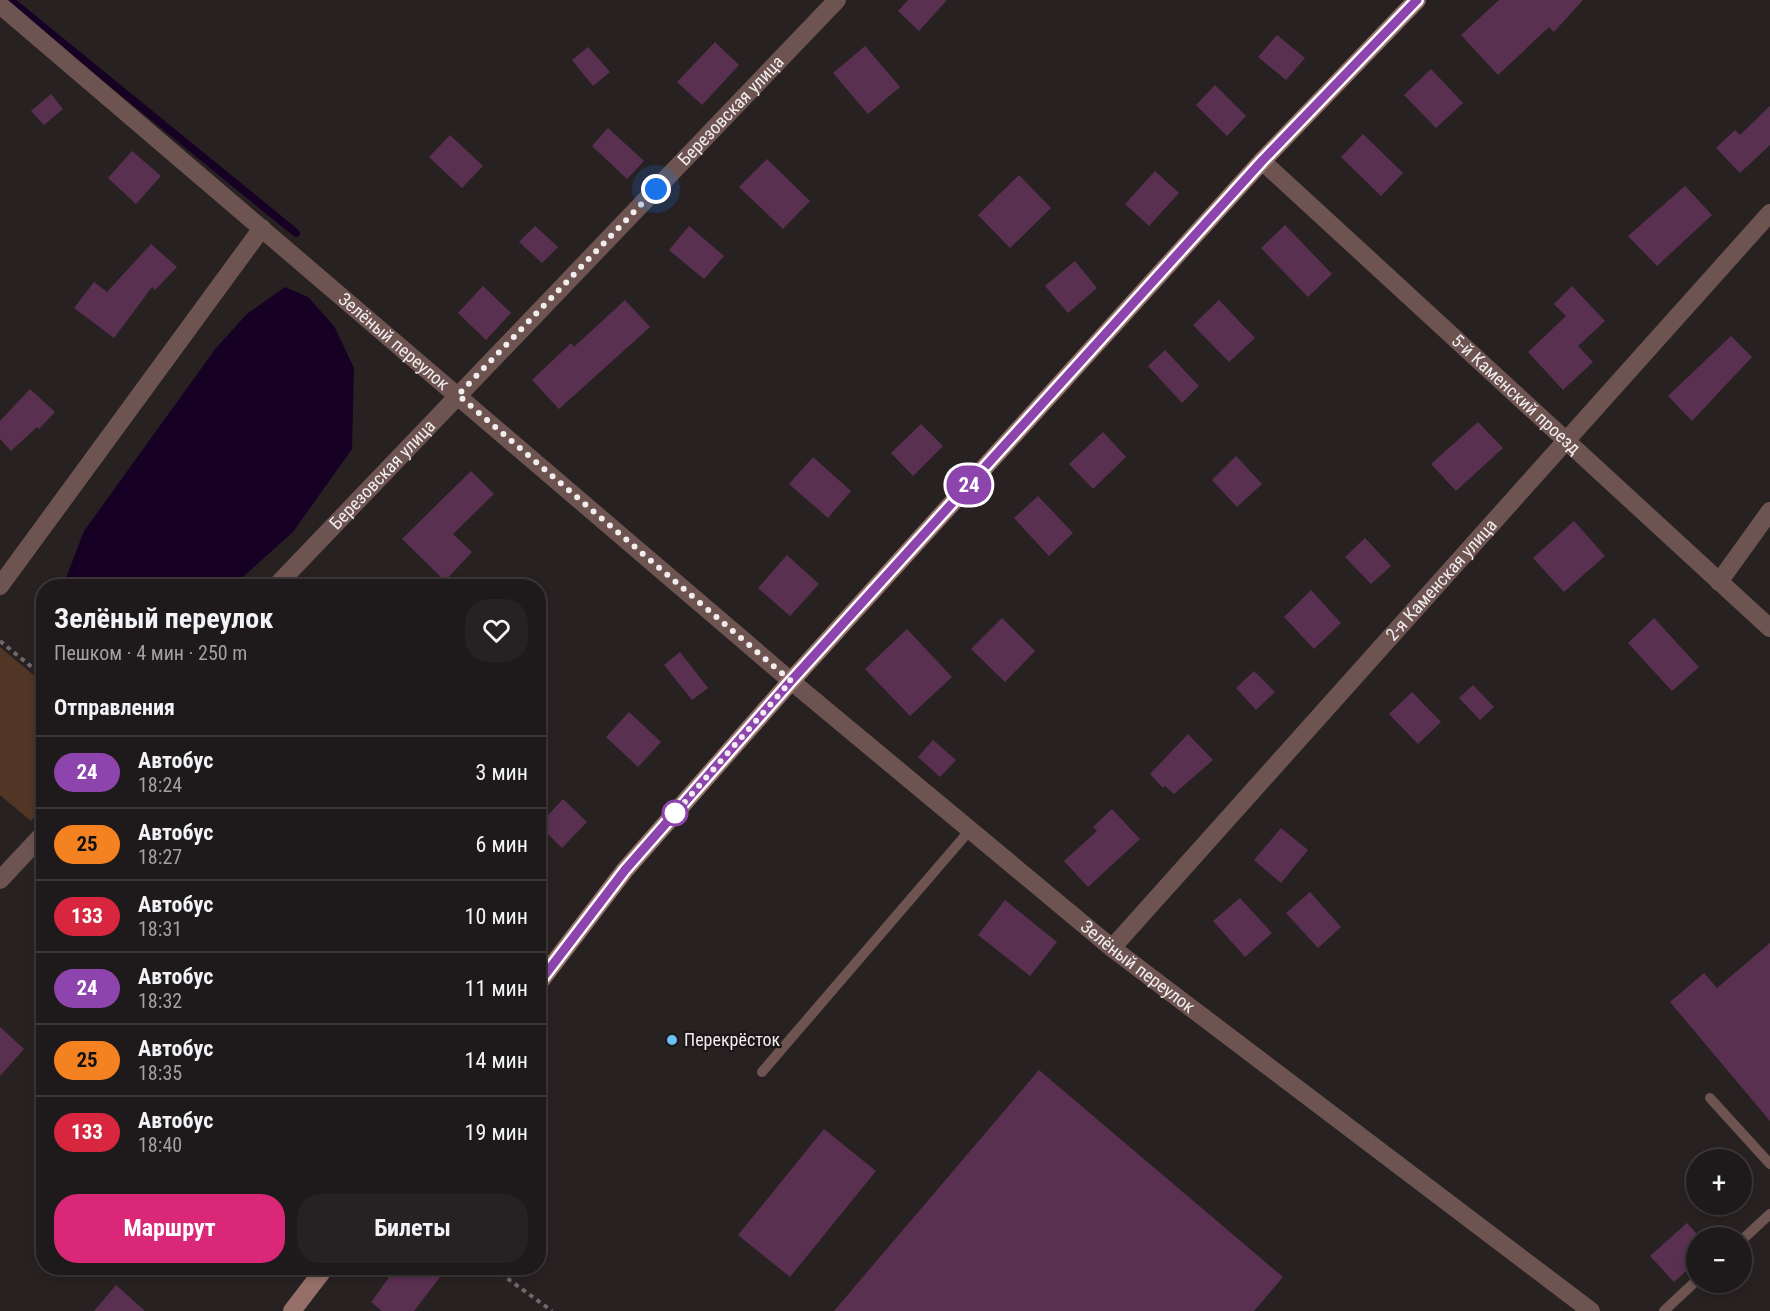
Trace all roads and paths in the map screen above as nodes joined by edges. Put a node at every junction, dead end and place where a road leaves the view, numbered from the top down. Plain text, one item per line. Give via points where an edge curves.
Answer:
1 (837, 0) edge
2 (1417, 0) edge
3 (0, 5) edge
4 (1262, 161) junction
5 (1770, 213) edge
6 (262, 228) junction
7 (458, 395) junction
8 (1564, 441) junction
9 (1770, 511) edge
10 (283, 579) edge
11 (1719, 582) junction
12 (0, 586) edge
13 (1770, 628) edge
14 (0, 641) edge
15 (36, 670) edge
16 (791, 681) junction
17 (970, 830) junction
18 (36, 842) edge
19 (0, 880) edge
20 (1112, 948) junction
21 (546, 974) edge
22 (762, 1072) dead end
23 (1710, 1098) dead end
24 (1770, 1164) edge
25 (1770, 1214) edge
26 (1752, 1231) edge
27 (320, 1275) edge
28 (503, 1275) edge
29 (1686, 1290) edge
30 (292, 1311) edge
31 (552, 1311) edge
32 (1592, 1311) edge
33 (1664, 1311) edge

1 - 7 street, Березовская улица
2 - 4 street
3 - 6 street, Зелёный переулок
4 - 8 street, 5-й Каменский проезд
4 - 16 street
5 - 8 street, 2-я Каменская улица
6 - 7 street, Зелёный переулок
6 - 12 street
7 - 10 street, Березовская улица
7 - 16 street, Зелёный переулок
8 - 11 street, 5-й Каменский проезд
8 - 20 street, 2-я Каменская улица
9 - 11 street
11 - 13 street, 5-й Каменский проезд
14 - 15 path
16 - 17 street, Зелёный переулок
16 - 21 street via 625,870
17 - 20 street, Зелёный переулок
17 - 22 lane
18 - 19 street
20 - 32 street, Зелёный переулок
23 - 24 lane
25 - 26 lane
27 - 30 street
28 - 31 path
29 - 33 lane

